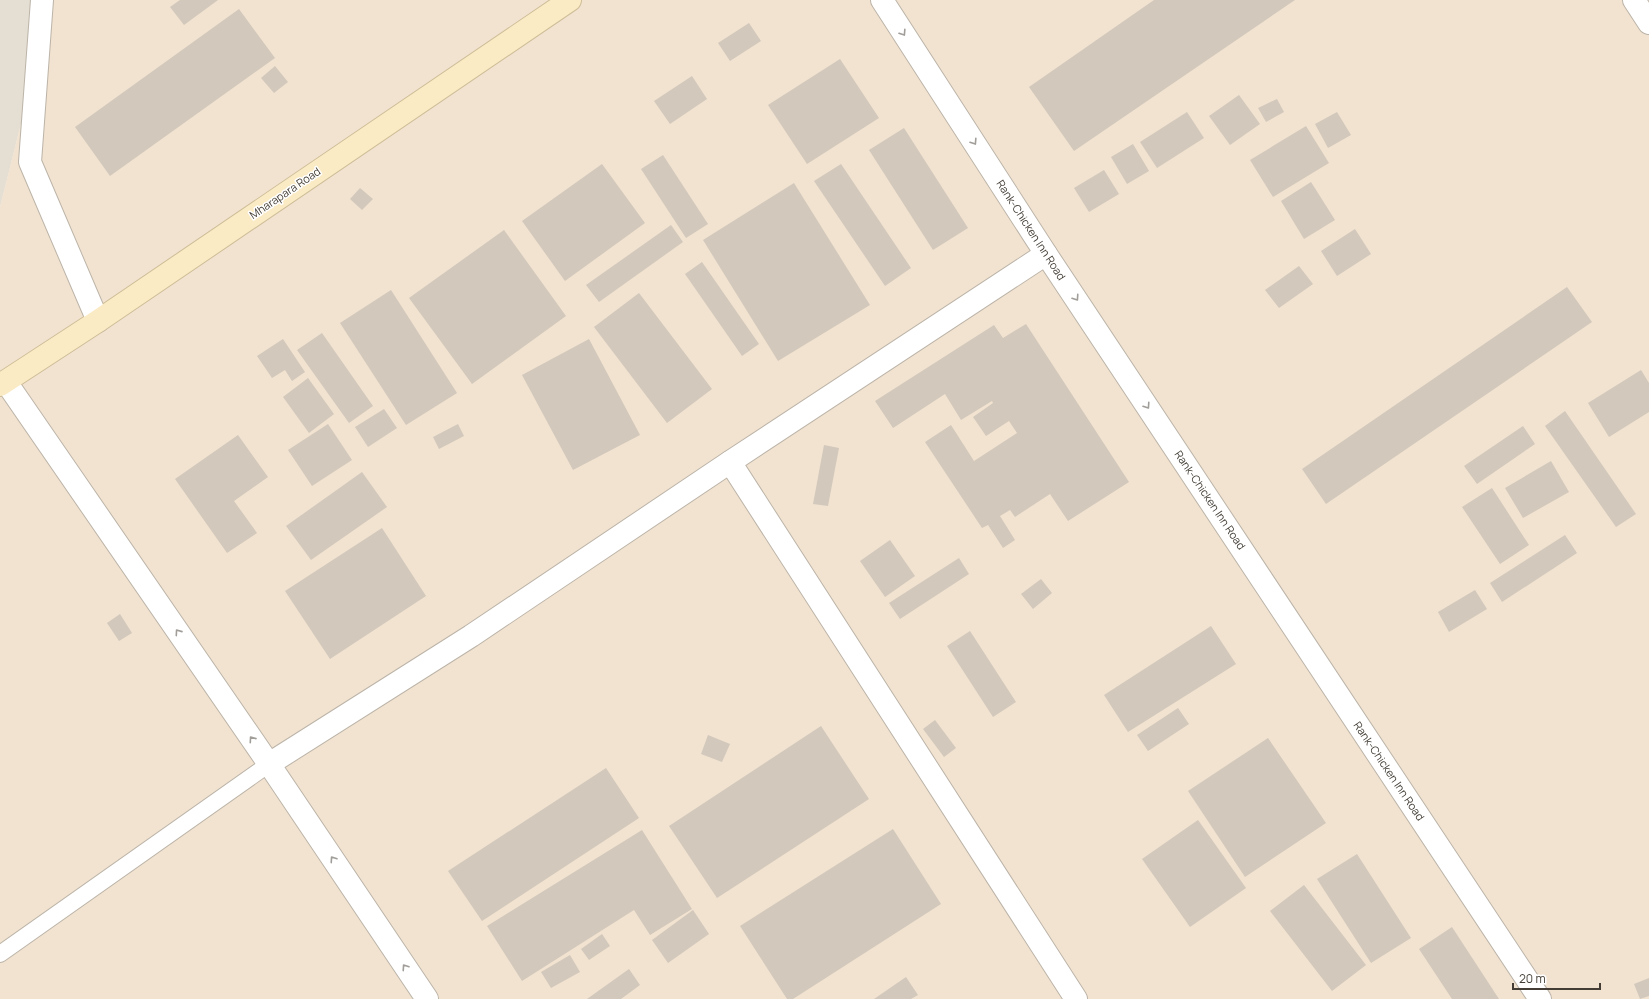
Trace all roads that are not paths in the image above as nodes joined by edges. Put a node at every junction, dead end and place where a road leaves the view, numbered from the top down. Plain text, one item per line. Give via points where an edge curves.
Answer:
1 (42, 0) edge
2 (570, 0) edge
3 (882, 0) edge
4 (1634, 0) edge
5 (1649, 23) edge
6 (1046, 254) junction
7 (98, 321) junction
8 (3, 383) edge
9 (730, 462) junction
10 (269, 764) junction
11 (0, 954) edge
12 (427, 999) edge
13 (1076, 999) edge
14 (1540, 999) edge

1 - 7 street via 30,162
2 - 7 main road, Mharapara Road
3 -> 6 street, Rank-Chicken Inn Road
4 - 5 street
6 - 9 street
6 -> 14 street, Rank-Chicken Inn Road
7 - 8 main road, Mharapara Road
10 -> 8 street
9 - 10 street via 471,636
9 - 13 street
10 - 11 lane
12 -> 10 street

